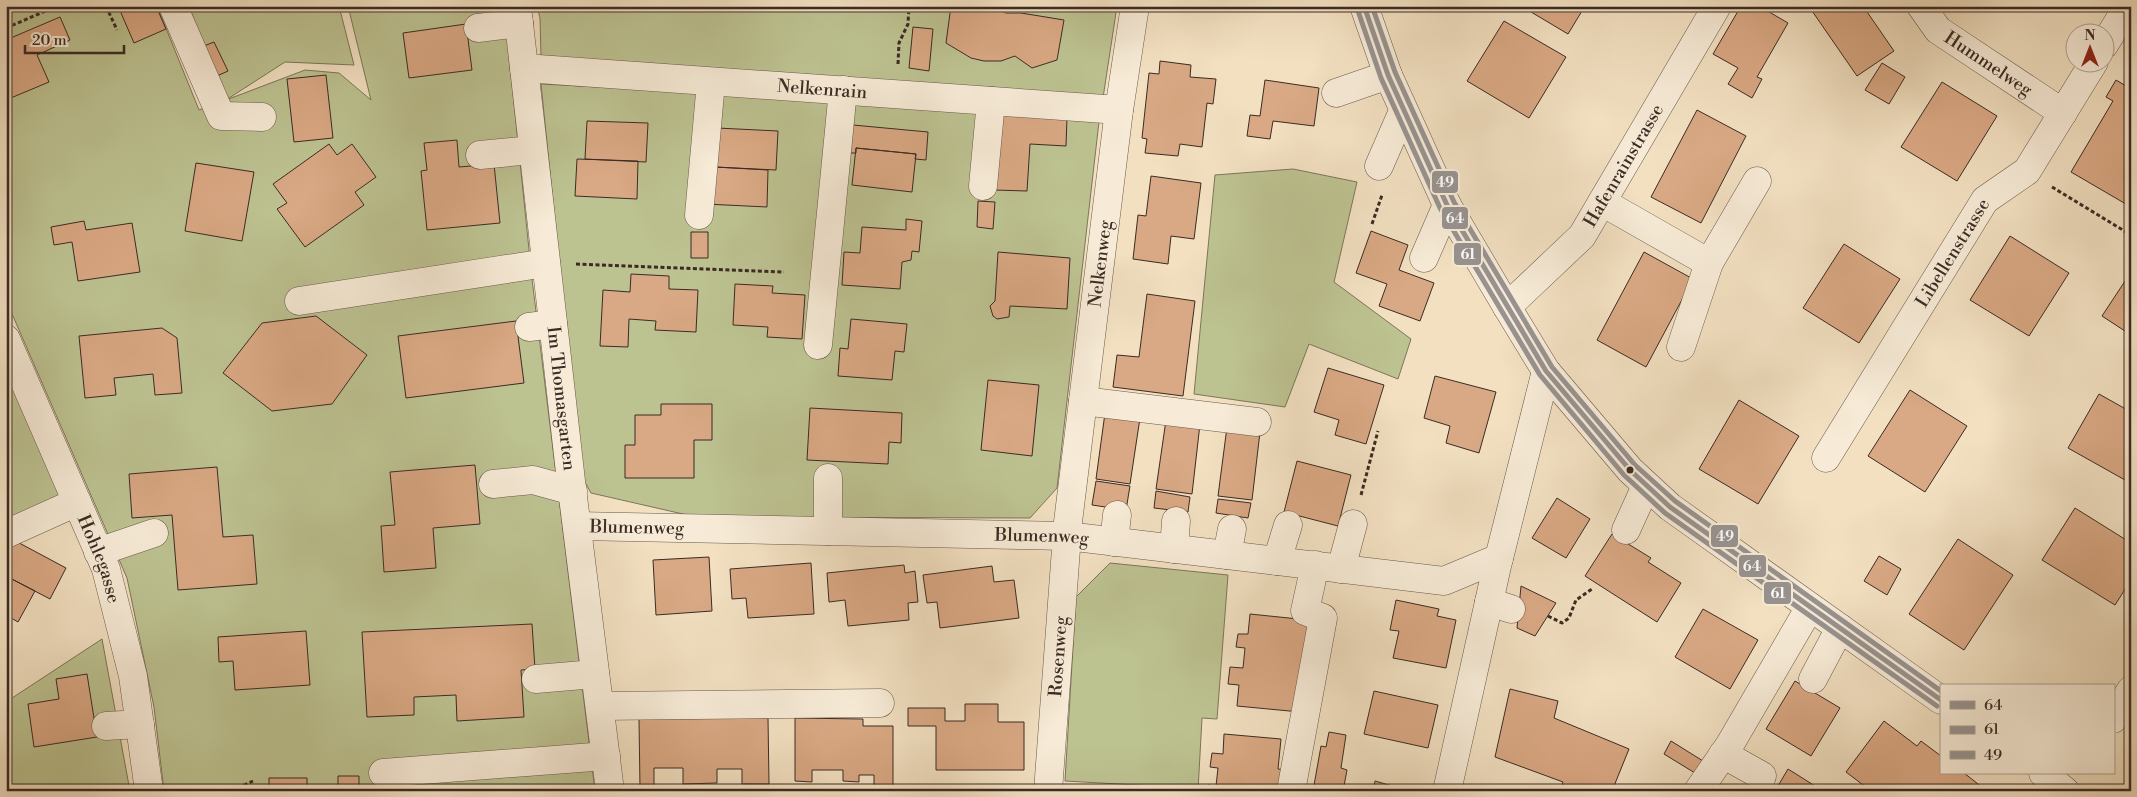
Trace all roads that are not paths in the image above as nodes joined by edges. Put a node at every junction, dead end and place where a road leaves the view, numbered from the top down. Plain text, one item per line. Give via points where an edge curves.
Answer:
1 (173, 6) edge
2 (1135, 6) edge
3 (1364, 6) edge
4 (1717, 6) edge
5 (1921, 6) edge
6 (2128, 6) edge
7 (518, 14) edge
8 (478, 28) dead end
9 (2114, 29) edge
10 (524, 68) junction
11 (2088, 72) edge
12 (1388, 75) junction
13 (711, 82) junction
14 (843, 90) junction
15 (1336, 93) dead end
16 (991, 102) junction
17 (1119, 110) junction
18 (1403, 111) junction
19 (2063, 113) junction
20 (262, 117) dead end
21 (532, 150) junction
22 (480, 155) dead end
23 (1379, 166) dead end
24 (1757, 181) dead end
25 (983, 186) dead end
26 (1602, 202) junction
27 (1447, 206) junction
28 (699, 215) dead end
29 (1424, 258) dead end
30 (546, 263) junction
31 (1709, 263) junction
32 (299, 301) dead end
33 (1507, 307) junction
34 (6, 339) edge
35 (818, 345) dead end
36 (1681, 347) dead end
37 (1546, 371) junction
38 (1083, 401) junction
39 (1257, 422) dead end
40 (1826, 458) dead end
41 (828, 478) dead end
42 (493, 484) dead end
43 (1646, 486) junction
44 (573, 491) junction
45 (76, 502) junction
46 (1117, 515) dead end
47 (1176, 521) dead end
48 (1353, 524) road end
49 (1288, 525) dead end
50 (577, 526) junction
51 (1232, 528) dead end
52 (1067, 529) junction
53 (1626, 530) dead end
54 (828, 531) junction
55 (154, 533) dead end
56 (6, 534) edge
57 (1114, 542) junction
58 (1174, 549) junction
59 (98, 552) junction
60 (1227, 555) junction
61 (1499, 558) junction
62 (1277, 561) junction
63 (1315, 565) junction
64 (1342, 569) junction
65 (1810, 607) junction
66 (1840, 628) junction
67 (596, 674) junction
68 (536, 679) dead end
69 (1813, 679) dead end
70 (2131, 690) edge
71 (1940, 699) edge
72 (880, 703) dead end
73 (600, 706) junction
74 (2114, 718) edge
75 (140, 724) junction
76 (106, 726) dead end
77 (1723, 754) junction
78 (606, 756) junction
79 (383, 773) dead end
80 (1762, 776) dead end
81 (149, 791) edge
82 (610, 791) edge
83 (1048, 791) edge
84 (1292, 791) edge
85 (1447, 791) edge
86 (1698, 791) edge

1 - 20 street via 221,116
2 - 17 street, Nelkenweg
3 - 12 street
4 - 26 street, Hafenrainstrasse
5 - 19 street, Hummelweg via 1938,30
6 - 9 street
7 - 8 street
7 - 10 street, Im Thomasgarten
10 - 13 street, Nelkenrain
10 - 21 street, Im Thomasgarten
11 - 19 street, Libellenstrasse
12 - 15 street
12 - 18 street
13 - 14 street, Nelkenrain
13 - 28 street
14 - 16 street, Nelkenrain
14 - 35 street
16 - 17 street, Nelkenrain
16 - 25 street
17 - 38 street, Nelkenweg
18 - 23 street
18 - 27 street
19 - 40 street, Libellenstrasse via 2027,171 1985,200
21 - 22 street
21 - 30 street, Im Thomasgarten
24 - 31 street
26 - 31 street
26 - 33 street, Hafenrainstrasse via 1582,236
27 - 29 street
27 - 33 street
30 - 32 street
30 - 44 street, Im Thomasgarten via 541,325
31 - 36 street
33 - 37 street
34 - 45 street, Hohlegasse
37 - 43 street
37 - 61 street via 1522,511
38 - 39 street
38 - 52 street, Nelkenweg
41 - 54 street
42 - 44 street via 533,480
43 - 53 street
43 - 65 street
44 - 50 street, Im Thomasgarten
45 - 56 street
45 - 59 street, Hohlegasse
46 - 57 street
47 - 58 street
48 - 64 street
49 - 62 street
50 - 54 street, Blumenweg
50 - 67 street, Im Thomasgarten
51 - 60 street
52 - 54 street, Blumenweg
52 - 57 street, Blumenweg
52 - 83 street, Rosenweg
55 - 59 street
57 - 58 street, Blumenweg
58 - 60 street, Blumenweg
59 - 75 street, Hohlegasse via 106,569 133,676
60 - 62 street, Blumenweg
61 - 64 street, Blumenweg via 1444,581
61 - 85 street via 1500,605
62 - 63 street, Blumenweg
63 - 64 street, Blumenweg
63 - 84 street via 1305,610 1323,618
65 - 66 street
65 - 77 street
66 - 69 street
66 - 71 street
67 - 68 street
67 - 73 street, Im Thomasgarten
70 - 74 street
72 - 73 street
73 - 78 street, Im Thomasgarten
75 - 76 street
75 - 81 street, Hohlegasse
77 - 80 street
77 - 86 street
78 - 79 street
78 - 82 street, Im Thomasgarten

